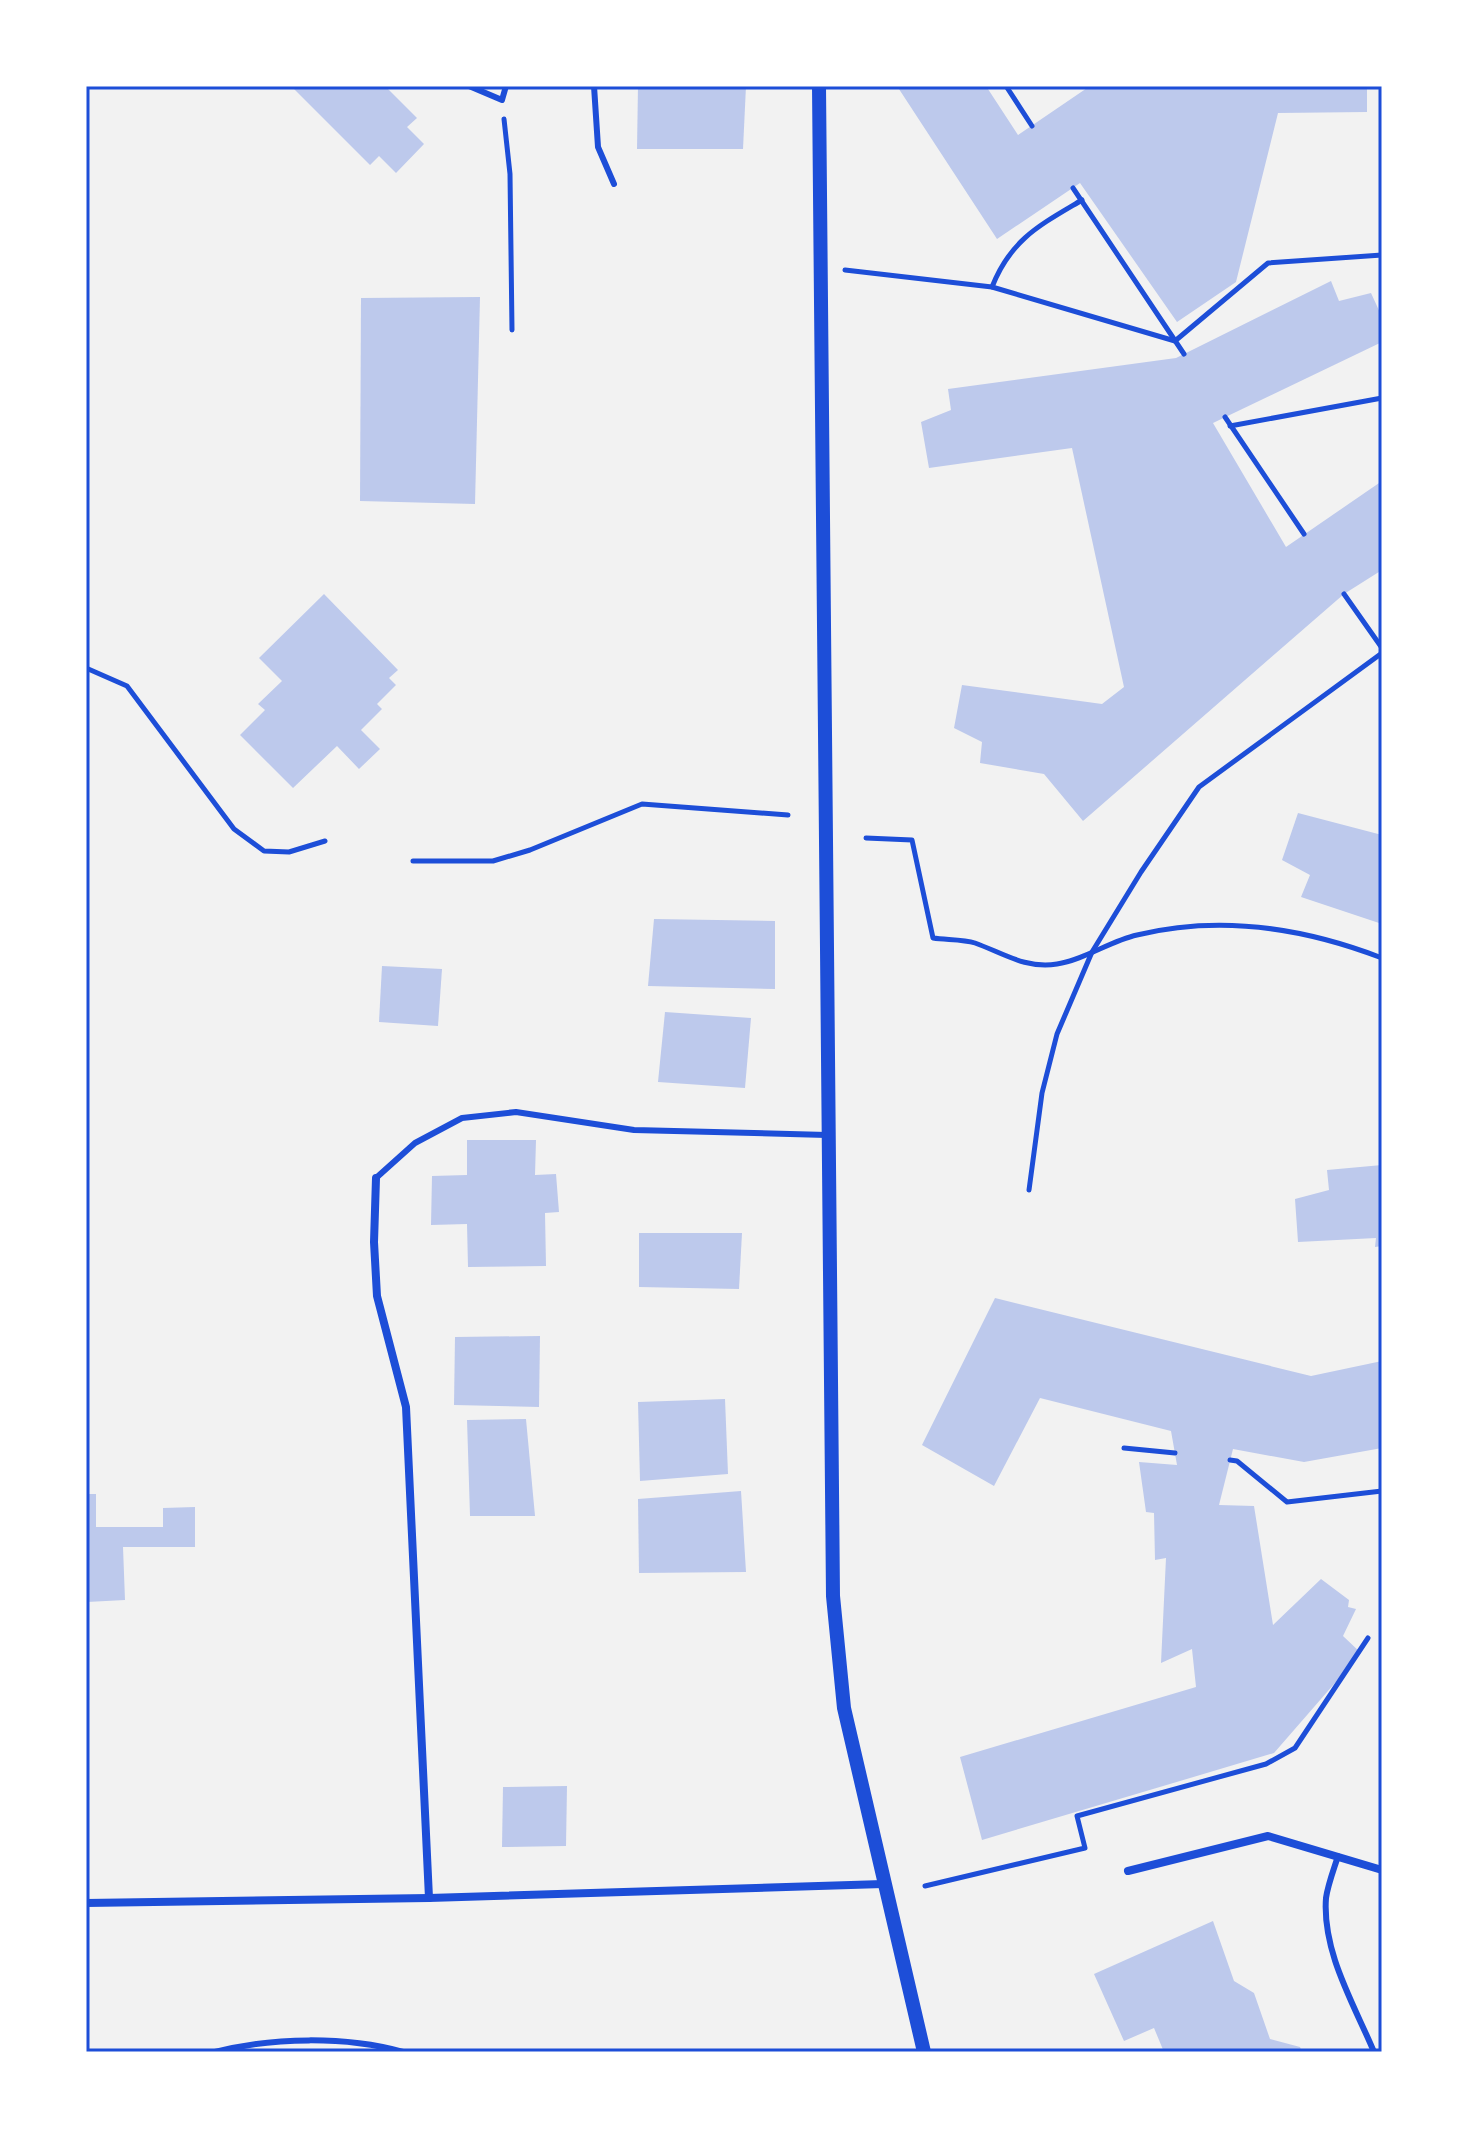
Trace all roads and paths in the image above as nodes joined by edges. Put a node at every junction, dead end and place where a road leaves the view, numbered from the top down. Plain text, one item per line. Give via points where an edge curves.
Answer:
1 (469, 86) edge
2 (506, 86) edge
3 (594, 86) edge
4 (819, 86) edge
5 (1006, 86) edge
6 (502, 100) junction
7 (1032, 126) dead end
8 (614, 184) dead end
9 (1073, 188) dead end
10 (1082, 200) junction
11 (1382, 255) edge
12 (821, 268) junction
13 (992, 287) junction
14 (512, 330) dead end
15 (1175, 341) junction
16 (1184, 354) dead end
17 (1382, 398) edge
18 (1225, 417) dead end
19 (1230, 426) junction
20 (1304, 534) dead end
21 (1344, 594) dead end
22 (1382, 650) edge
23 (86, 668) edge
24 (788, 815) dead end
25 (866, 838) dead end
26 (325, 841) dead end
27 (413, 861) dead end
28 (1092, 952) junction
29 (1382, 958) edge
30 (828, 1135) junction
31 (376, 1178) joint
32 (1029, 1190) dead end
33 (1124, 1448) dead end
34 (1175, 1453) dead end
35 (1230, 1460) dead end
36 (1382, 1491) edge
37 (1368, 1638) dead end
38 (1338, 1856) junction
39 (1382, 1870) edge
40 (1128, 1871) dead end
41 (883, 1884) junction
42 (925, 1886) dead end
43 (429, 1898) junction
44 (86, 1903) edge
45 (215, 2052) edge
46 (403, 2052) edge
47 (924, 2052) edge
48 (1374, 2052) edge

1 - 6 lane
2 - 6 lane
3 - 8 lane via 598,147
4 - 12 street
5 - 7 path
6 - 14 path via 510,174
9 - 10 path
10 - 13 path via 1021,238 1002,261
10 - 15 path
11 - 15 path via 1268,263
12 - 13 path
12 - 30 street
13 - 15 path
15 - 16 path
17 - 19 path
18 - 19 path
19 - 20 path
21 - 22 path
22 - 28 path via 1199,787
23 - 26 path via 127,686 234,829 264,851 289,852
24 - 27 path via 642,804 493,861
25 - 28 path via 912,840 933,938 973,942 1027,964 1058,964
28 - 29 path via 1135,935 1239,925 1321,937
28 - 32 path via 1050,1056
30 - 31 lane via 634,1130 516,1112 462,1118 415,1143
30 - 41 street via 833,1596 844,1708
31 - 43 street via 377,1296 406,1407
33 - 34 path
35 - 36 path via 1287,1502
37 - 42 path via 1295,1748 1276,1759 1077,1816 1085,1848
38 - 39 street
38 - 40 street via 1268,1836
38 - 48 lane via 1326,1895 1326,1926
41 - 43 street
41 - 47 street
43 - 44 street
45 - 46 lane via 297,2042 376,2044

